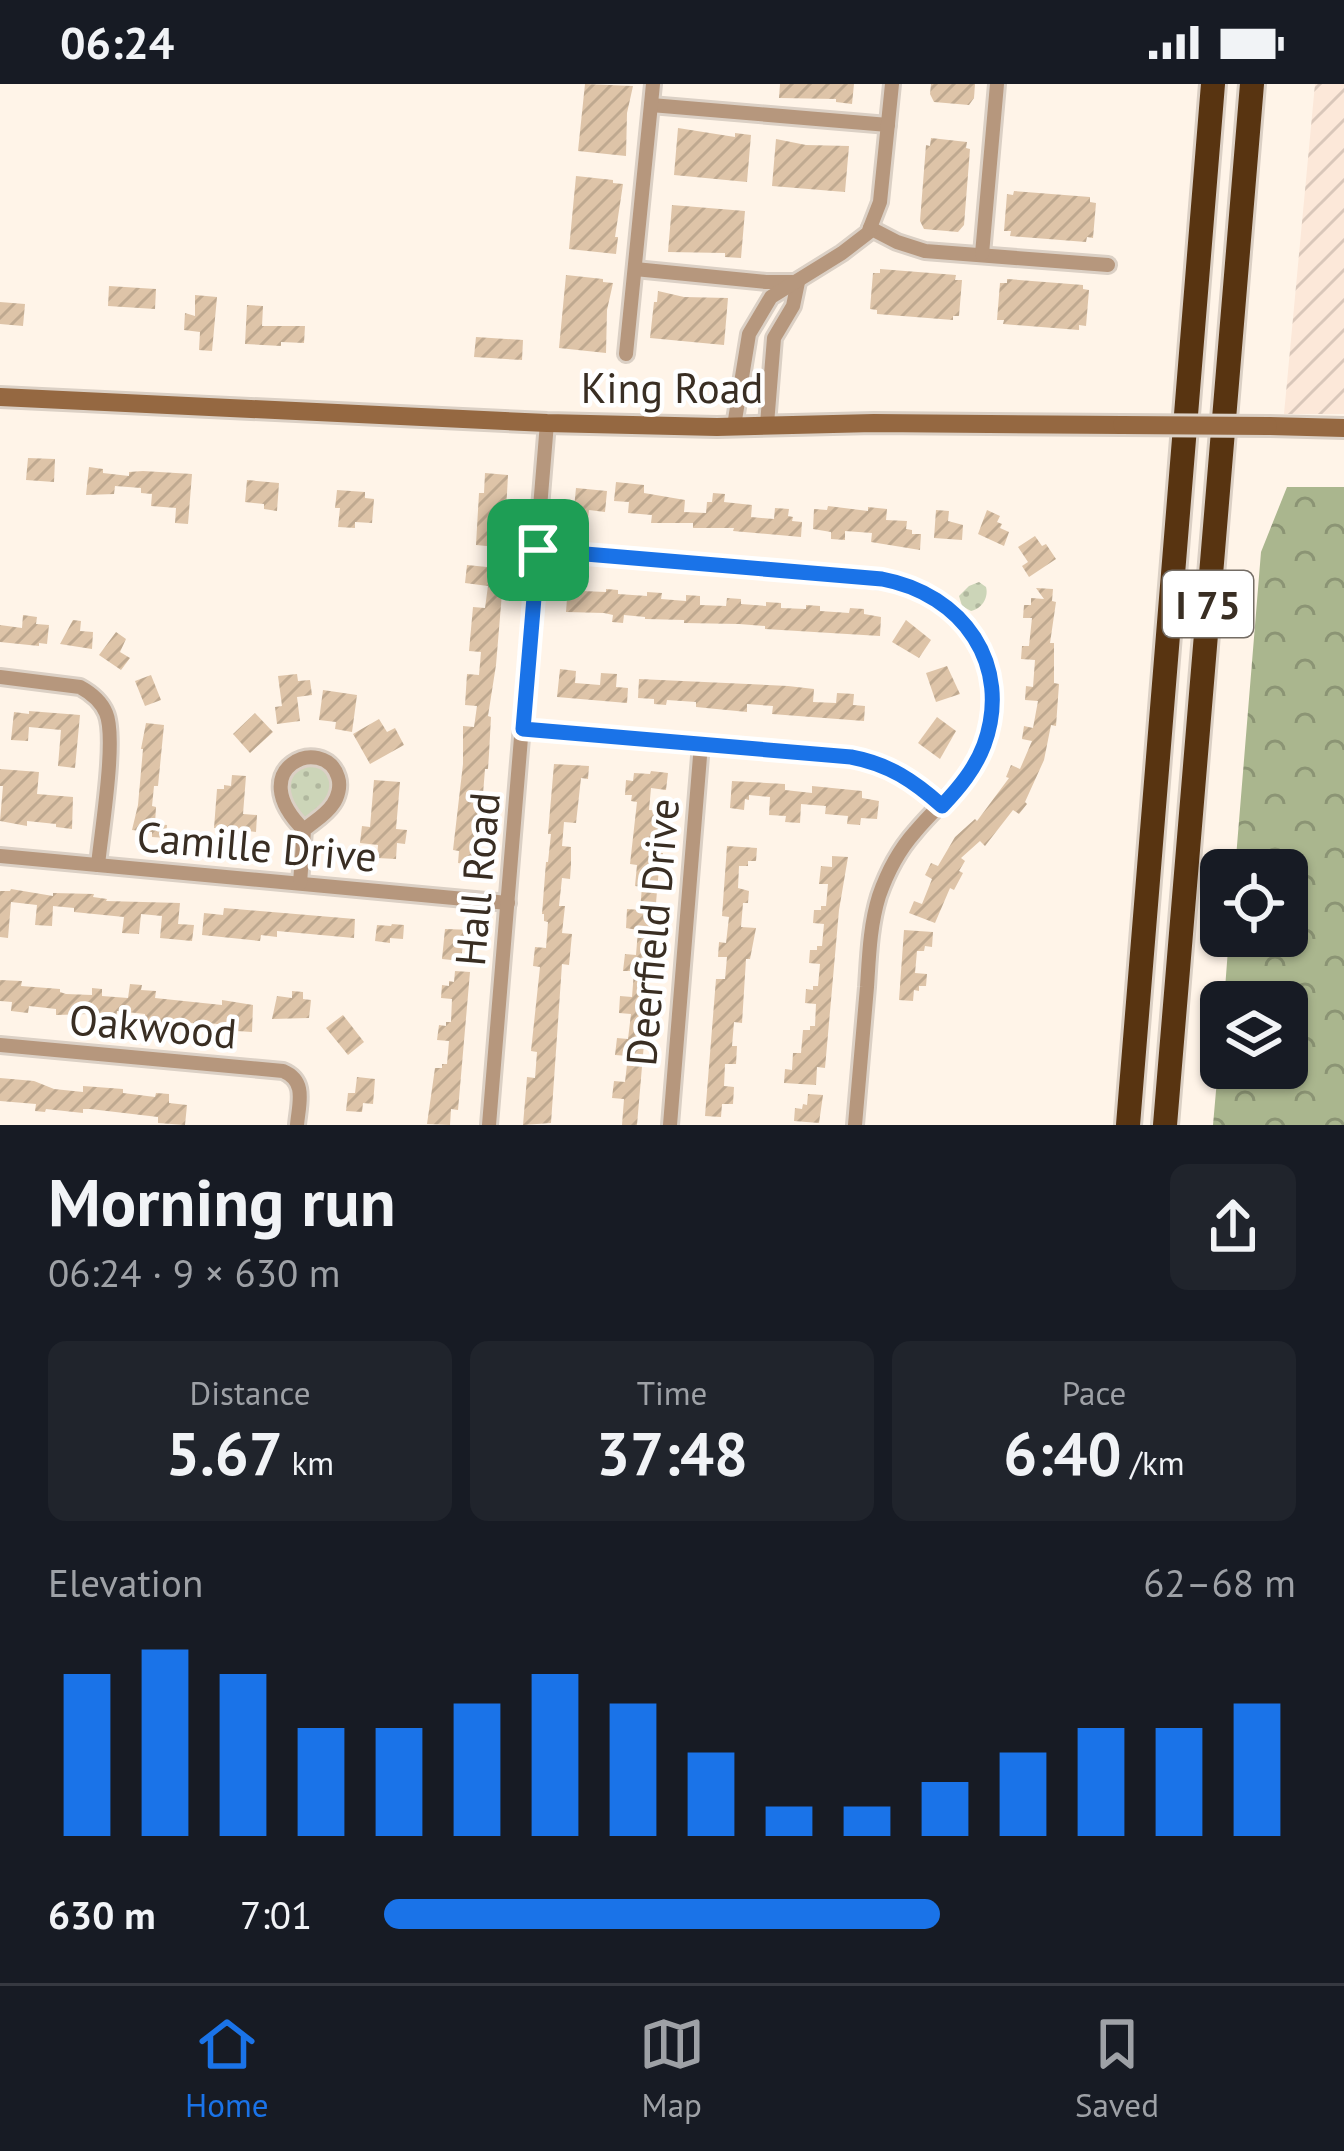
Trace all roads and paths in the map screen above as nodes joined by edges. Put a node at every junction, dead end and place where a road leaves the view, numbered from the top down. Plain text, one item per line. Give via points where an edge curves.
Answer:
1 (653, 84) edge
2 (892, 84) edge
3 (997, 84) edge
4 (1213, 84) edge
5 (1252, 84) edge
6 (652, 105) junction
7 (888, 124) junction
8 (870, 228) junction
9 (982, 254) junction
10 (1108, 265) dead end
11 (635, 268) junction
12 (798, 282) junction
13 (626, 354) dead end
14 (0, 397) edge
15 (548, 423) junction
16 (766, 424) junction
17 (734, 426) junction
18 (1344, 428) edge
19 (538, 550) junction
20 (0, 677) edge
21 (523, 729) junction
22 (701, 744) junction
23 (942, 806) junction
24 (304, 830) junction
25 (0, 856) edge
26 (98, 865) junction
27 (299, 883) junction
28 (508, 902) junction
29 (0, 1045) edge
30 (297, 1125) edge
31 (489, 1125) edge
32 (670, 1125) edge
33 (855, 1125) edge
34 (1128, 1125) edge
35 (1165, 1125) edge

1 - 6 street
2 - 7 street
3 - 9 street
4 - 34 highway, I 75
5 - 35 highway, I 75
6 - 7 street
6 - 11 street
7 - 8 street
8 - 9 street via 925,251
8 - 12 street
9 - 10 street
11 - 12 street
11 - 13 street
12 - 16 street via 774,338
12 - 17 street via 771,297 748,334
14 - 15 main road, King Road
15 - 17 main road, King Road
15 - 19 street, Hall Road
16 - 17 main road, King Road
16 - 18 main road, King Road, bridge
19 - 21 street, Hall Road
19 - 23 street via 922,590 965,624 992,688 990,725 974,768
20 - 26 street via 80,687 107,715
21 - 22 street
21 - 28 street, Hall Road
22 - 23 street via 869,760
22 - 32 street, Deerfield Drive
23 - 33 street via 904,846 874,914
24 - 24 street via 284,806 281,777 298,760 320,759 338,775 339,788
24 - 27 street
25 - 26 street, Camille Drive
26 - 27 street, Camille Drive
27 - 28 street, Camille Drive
28 - 31 street, Hall Road
29 - 30 street, Oakwood via 283,1071 300,1090

